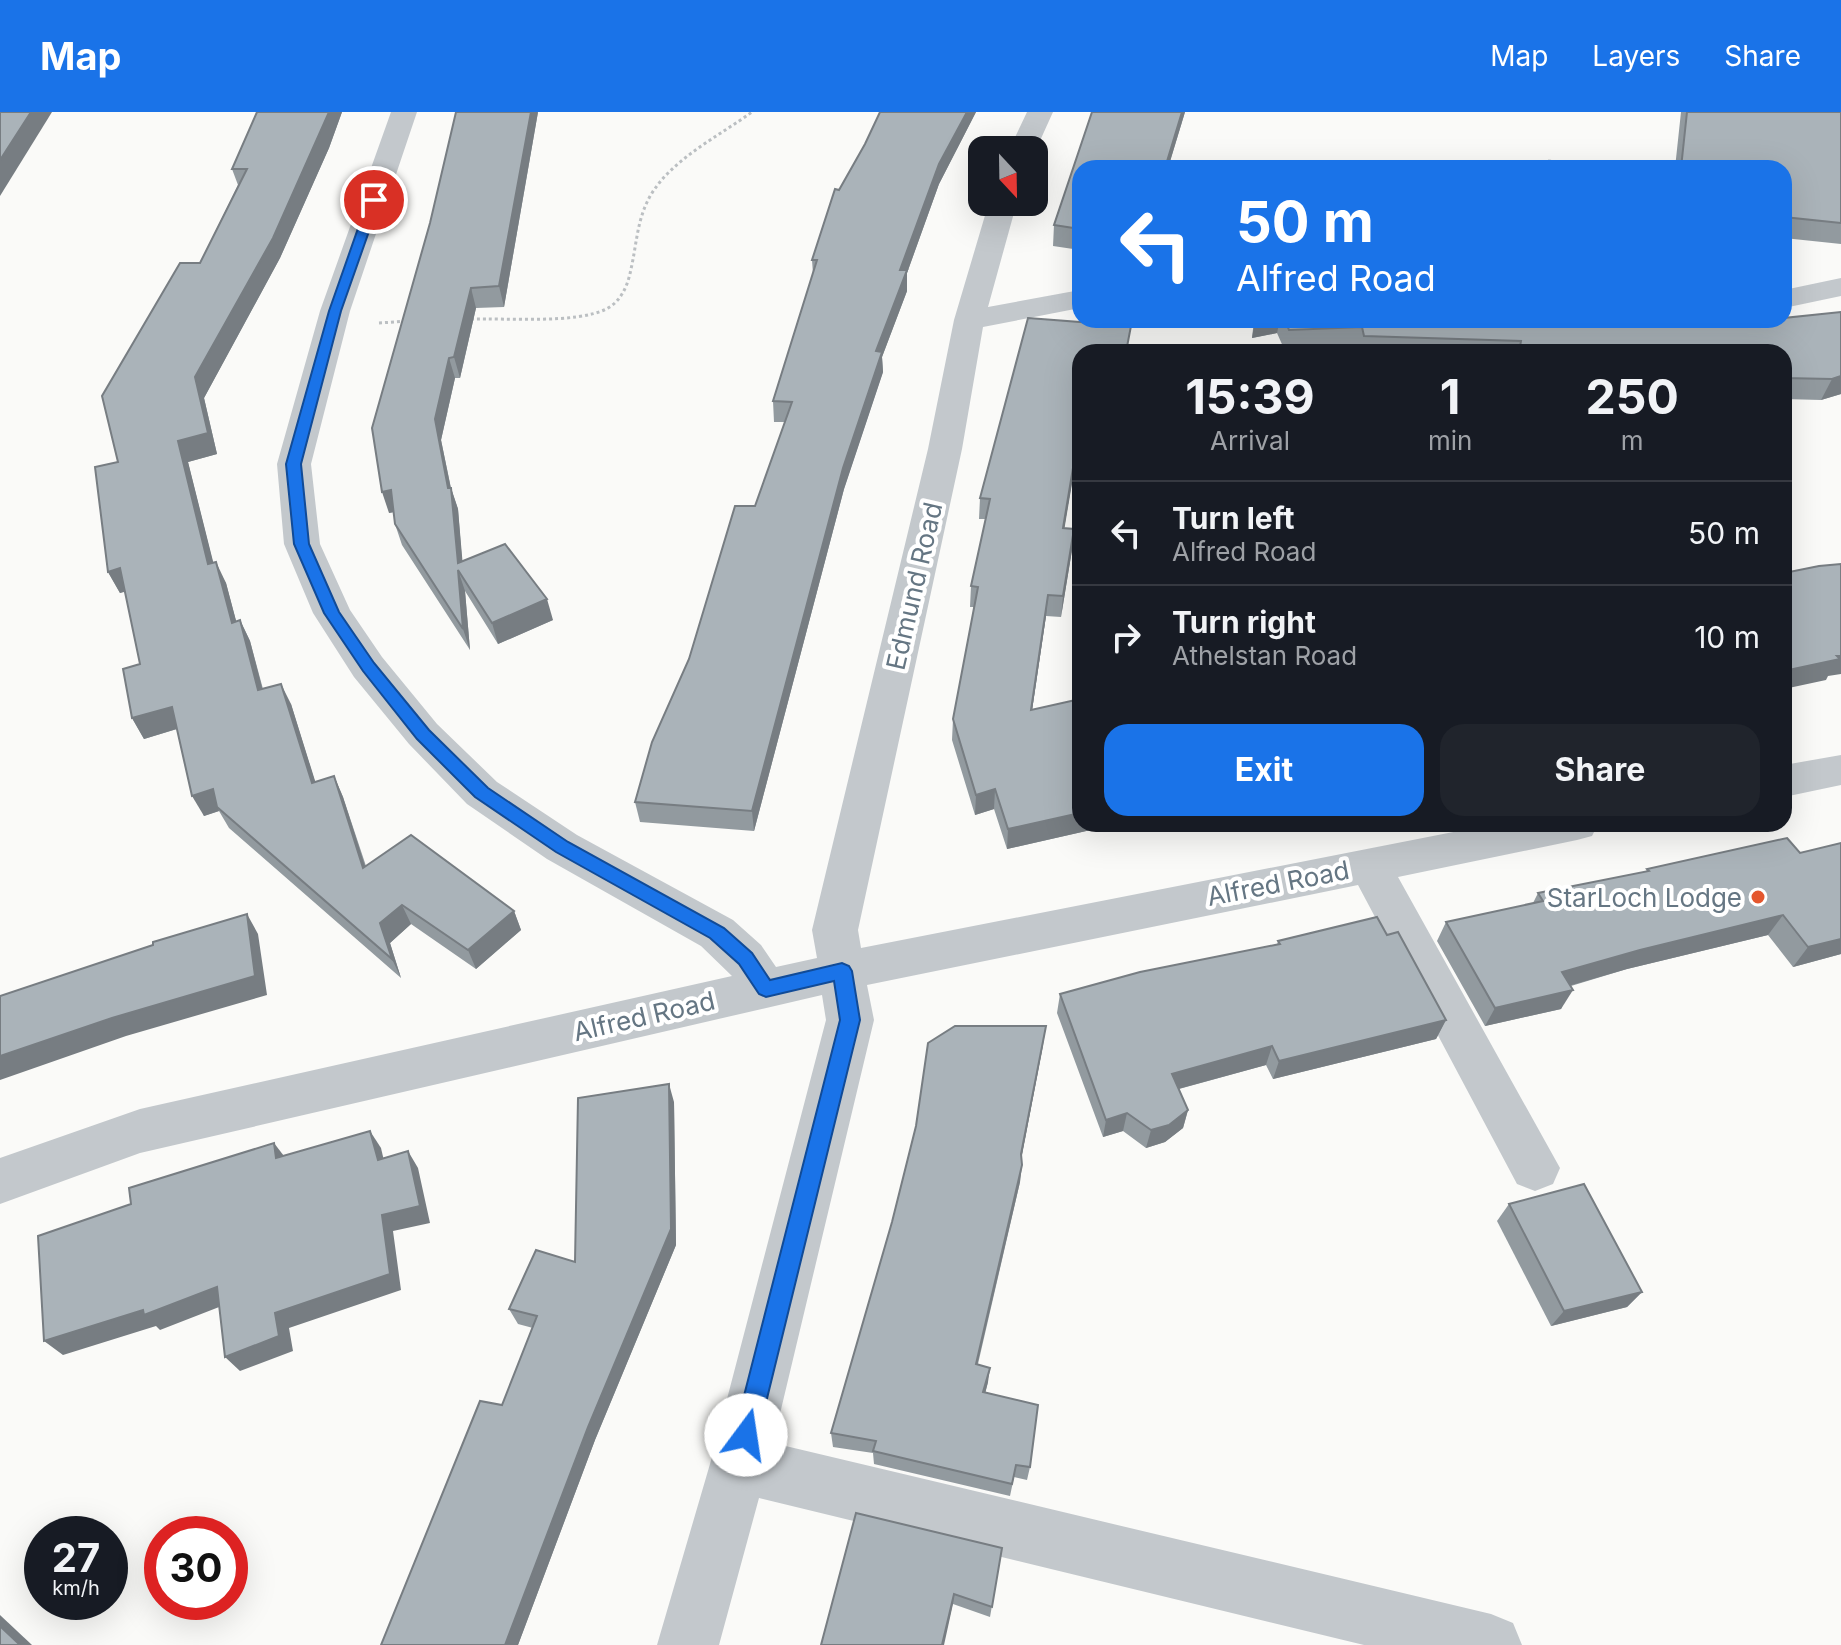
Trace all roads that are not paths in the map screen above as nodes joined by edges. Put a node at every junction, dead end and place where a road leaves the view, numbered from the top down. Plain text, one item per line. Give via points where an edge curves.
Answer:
1 (404, 112) edge
2 (1040, 112) edge
3 (1029, 136) edge
4 (999, 216) edge
5 (1841, 287) edge
6 (1792, 297) edge
7 (1072, 301) edge
8 (969, 320) junction
9 (1841, 770) edge
10 (1792, 779) edge
11 (1536, 832) edge
12 (1369, 865) junction
13 (842, 971) junction
14 (766, 989) junction
15 (1535, 1168) dead end
16 (0, 1181) edge
17 (739, 1464) junction
18 (1412, 1636) edge
19 (688, 1645) edge
20 (1491, 1645) edge

1 - 14 street via 331,324 294,464 302,544 332,613 368,667 423,734 482,793 562,847 717,933 745,958
2 - 3 street
4 - 8 street, Edmund Road
5 - 6 street
7 - 8 street
8 - 13 street, Edmund Road via 945,449 835,930
9 - 10 street
11 - 12 street, Alfred Road
12 - 13 street, Alfred Road
12 - 15 street
13 - 14 street, Alfred Road
13 - 17 street, Edmund Road via 850,1020
14 - 16 street, Alfred Road via 140,1131
17 - 18 street
17 - 19 street, Edmund Road
18 - 20 street

